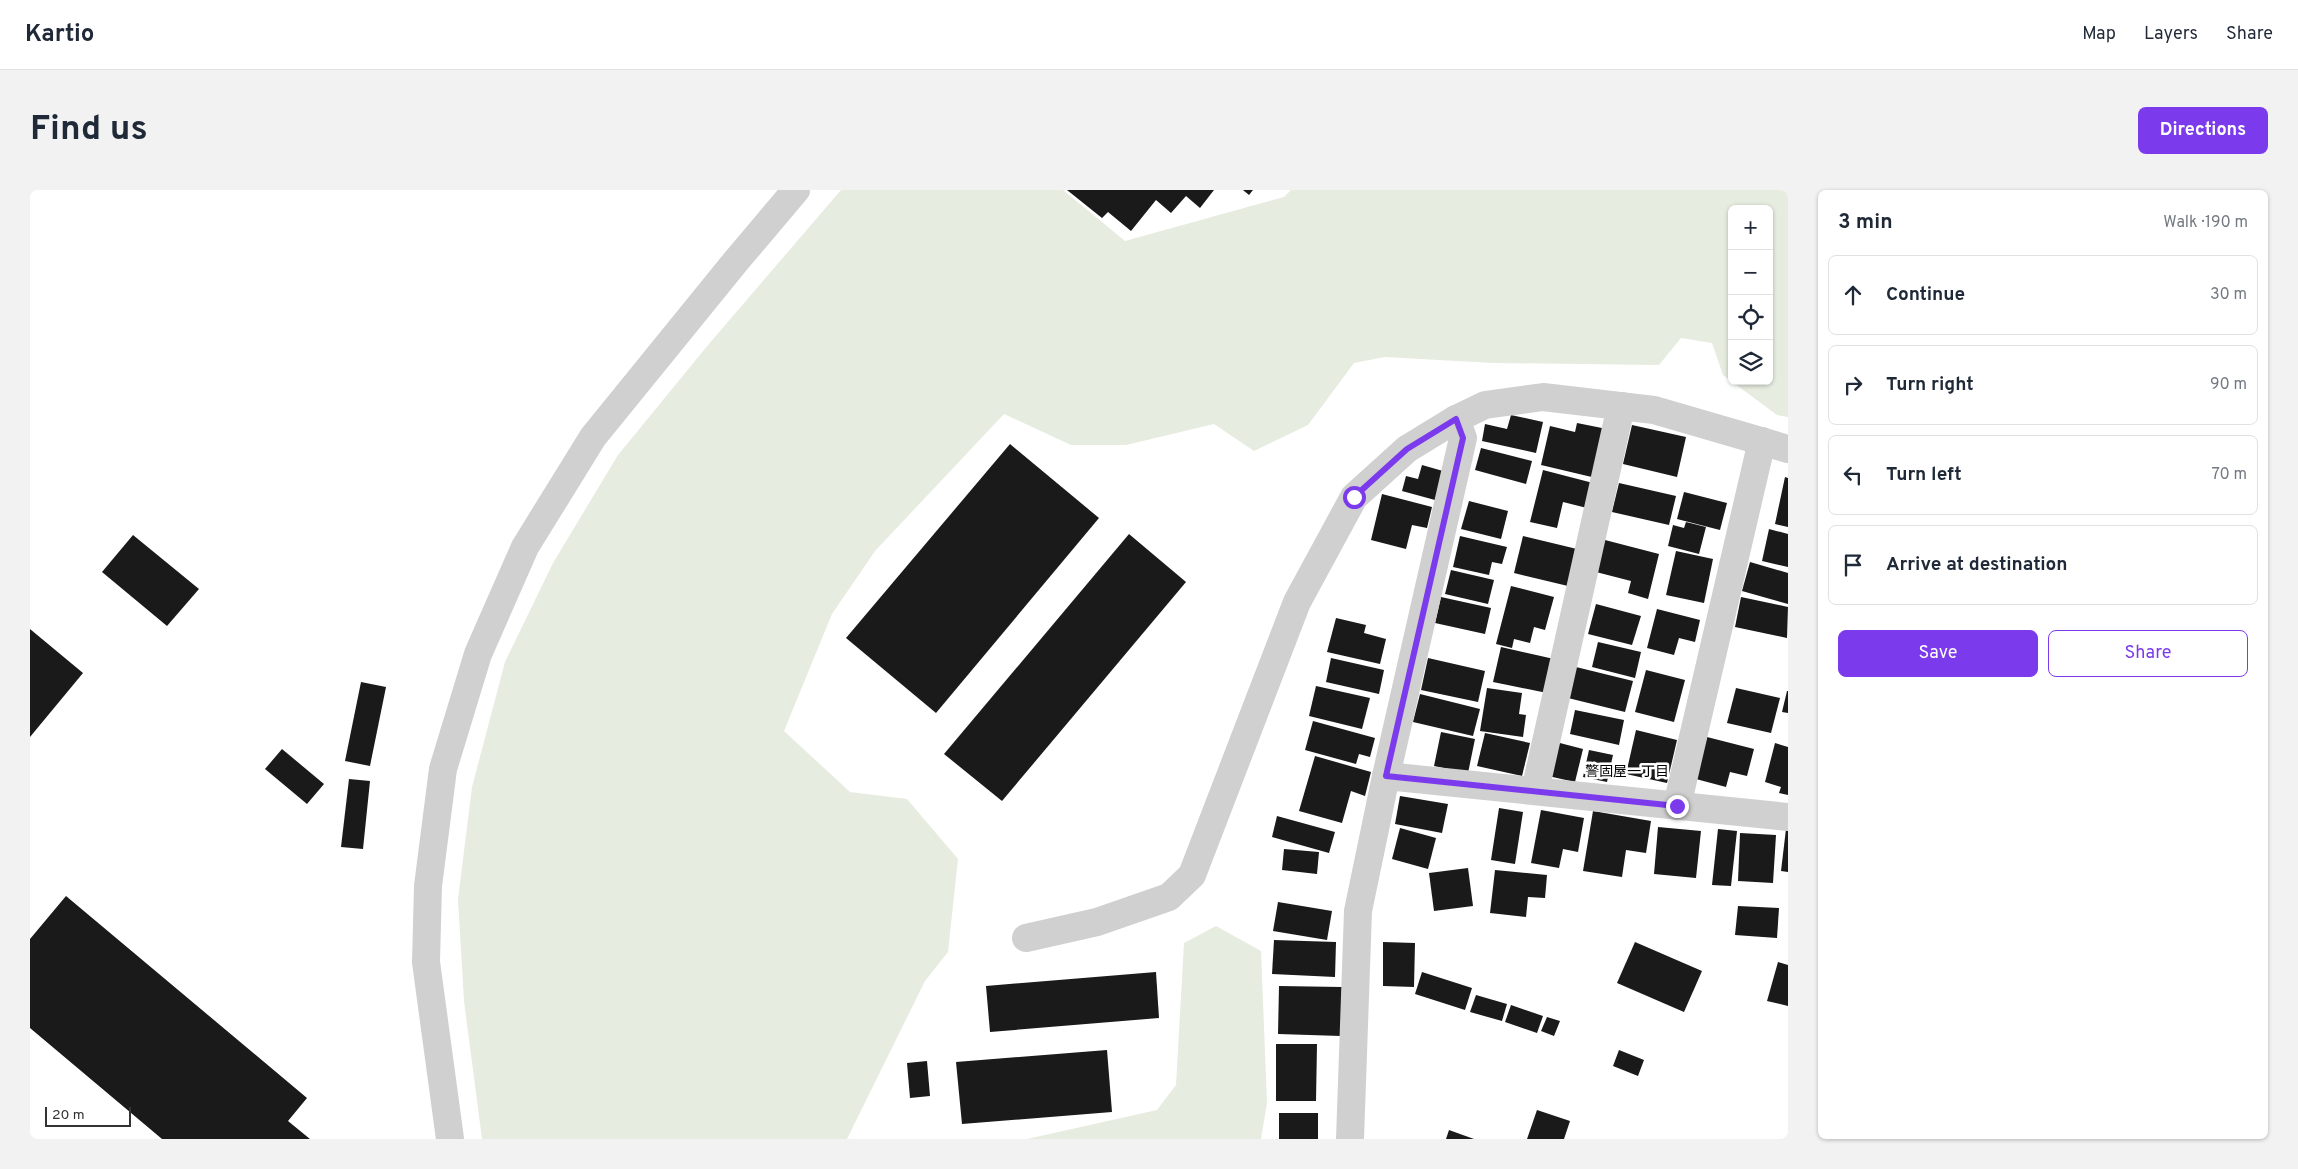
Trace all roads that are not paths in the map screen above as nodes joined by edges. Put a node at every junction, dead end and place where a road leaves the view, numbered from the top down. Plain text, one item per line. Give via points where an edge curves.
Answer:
1 (796, 190) edge
2 (1620, 406) junction
3 (1456, 419) junction
4 (1762, 441) junction
5 (1788, 449) edge
6 (1386, 776) junction
7 (1535, 791) junction
8 (1677, 806) junction
9 (1788, 818) edge
10 (1026, 938) dead end
11 (450, 1139) edge
12 (1350, 1139) edge

1 - 11 street via 593,436 525,547 478,654 443,769 428,886 426,962
2 - 3 street via 1544,397 1486,406
2 - 4 street via 1654,410
2 - 7 street
3 - 6 street via 1463,438
3 - 10 street via 1407,449 1354,497 1297,602 1192,874 1169,898 1097,922
4 - 5 street
4 - 8 street
6 - 7 street
6 - 12 street via 1358,911
7 - 8 street
8 - 9 street

